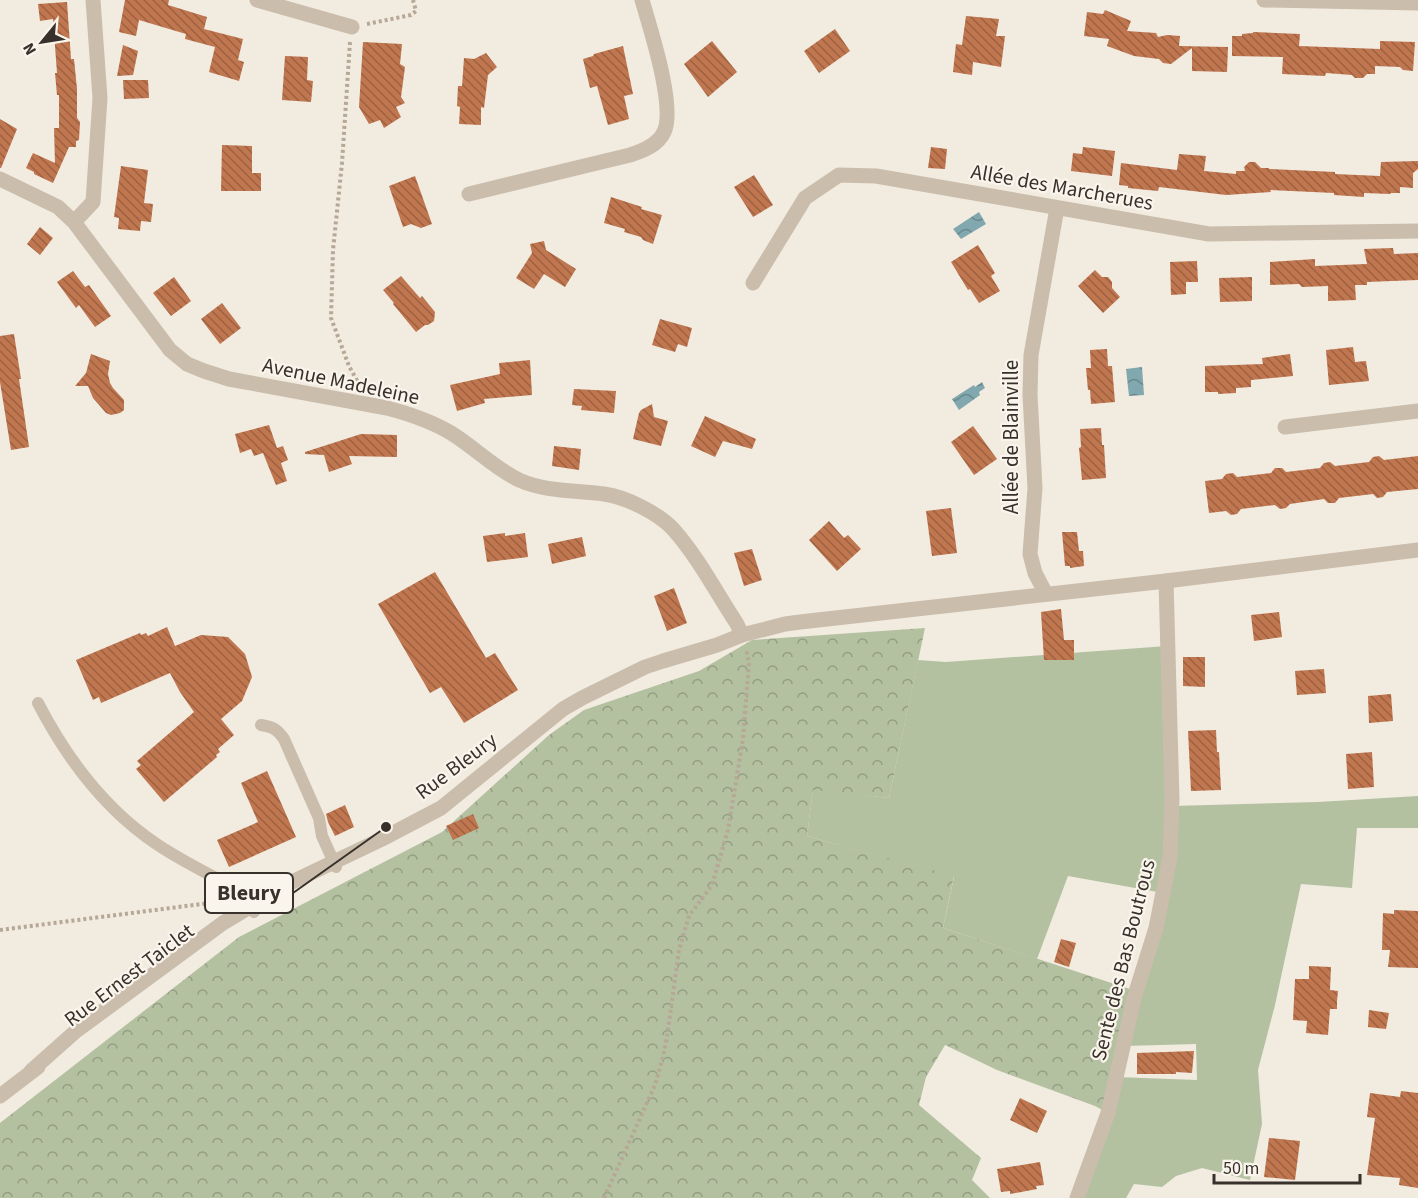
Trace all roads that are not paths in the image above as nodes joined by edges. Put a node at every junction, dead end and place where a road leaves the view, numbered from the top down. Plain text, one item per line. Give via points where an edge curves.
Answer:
1 (93, 0) edge
2 (257, 0) edge
3 (642, 0) edge
4 (1264, 0) edge
5 (1418, 3) edge
6 (352, 27) road end
7 (0, 179) edge
8 (469, 194) dead end
9 (1057, 208) junction
10 (74, 222) junction
11 (1418, 231) edge
12 (753, 283) dead end
13 (1418, 411) edge
14 (1285, 427) dead end
15 (1418, 542) edge
16 (1418, 550) edge
17 (1399, 552) junction
18 (1166, 581) junction
19 (1046, 594) junction
20 (742, 635) junction
21 (39, 703) dead end
22 (261, 725) dead end
23 (335, 864) junction
24 (292, 882) joint
25 (248, 910) junction
26 (0, 1096) edge
27 (1077, 1198) edge

1 - 10 street via 100,98 93,202
2 - 6 street
3 - 8 street via 666,98 668,119 663,134 648,148 630,155
4 - 5 street
7 - 10 street, Avenue Madeleine via 58,207
9 - 11 street, Allée des Marcherues via 1209,234
9 - 12 street, Allée des Marcherues via 876,176 839,175 805,198
9 - 19 street, Allée de Blainville via 1029,375 1035,488 1030,554
10 - 20 street, Avenue Madeleine via 170,350 187,364 229,379 412,414 451,434 518,479 551,490 606,494 636,504 671,527 689,548
13 - 14 street
15 - 17 street
16 - 17 street
17 - 18 street
18 - 19 street
18 - 27 street, Sente des Bas Boutrous via 1170,857 1156,928 1134,998 1108,1113
19 - 20 street via 800,622
20 - 23 street, Rue Bleury via 666,670 592,693 563,709 441,808
21 - 25 lane via 78,769 103,799 158,845 241,891
22 - 23 lane via 278,730 284,739
23 - 24 street, Rue Bleury
23 - 25 street, Rue Ernest Taiclet
24 - 25 street, Rue Ernest Taiclet
25 - 26 street, Rue Ernest Taiclet via 198,941 76,1031

